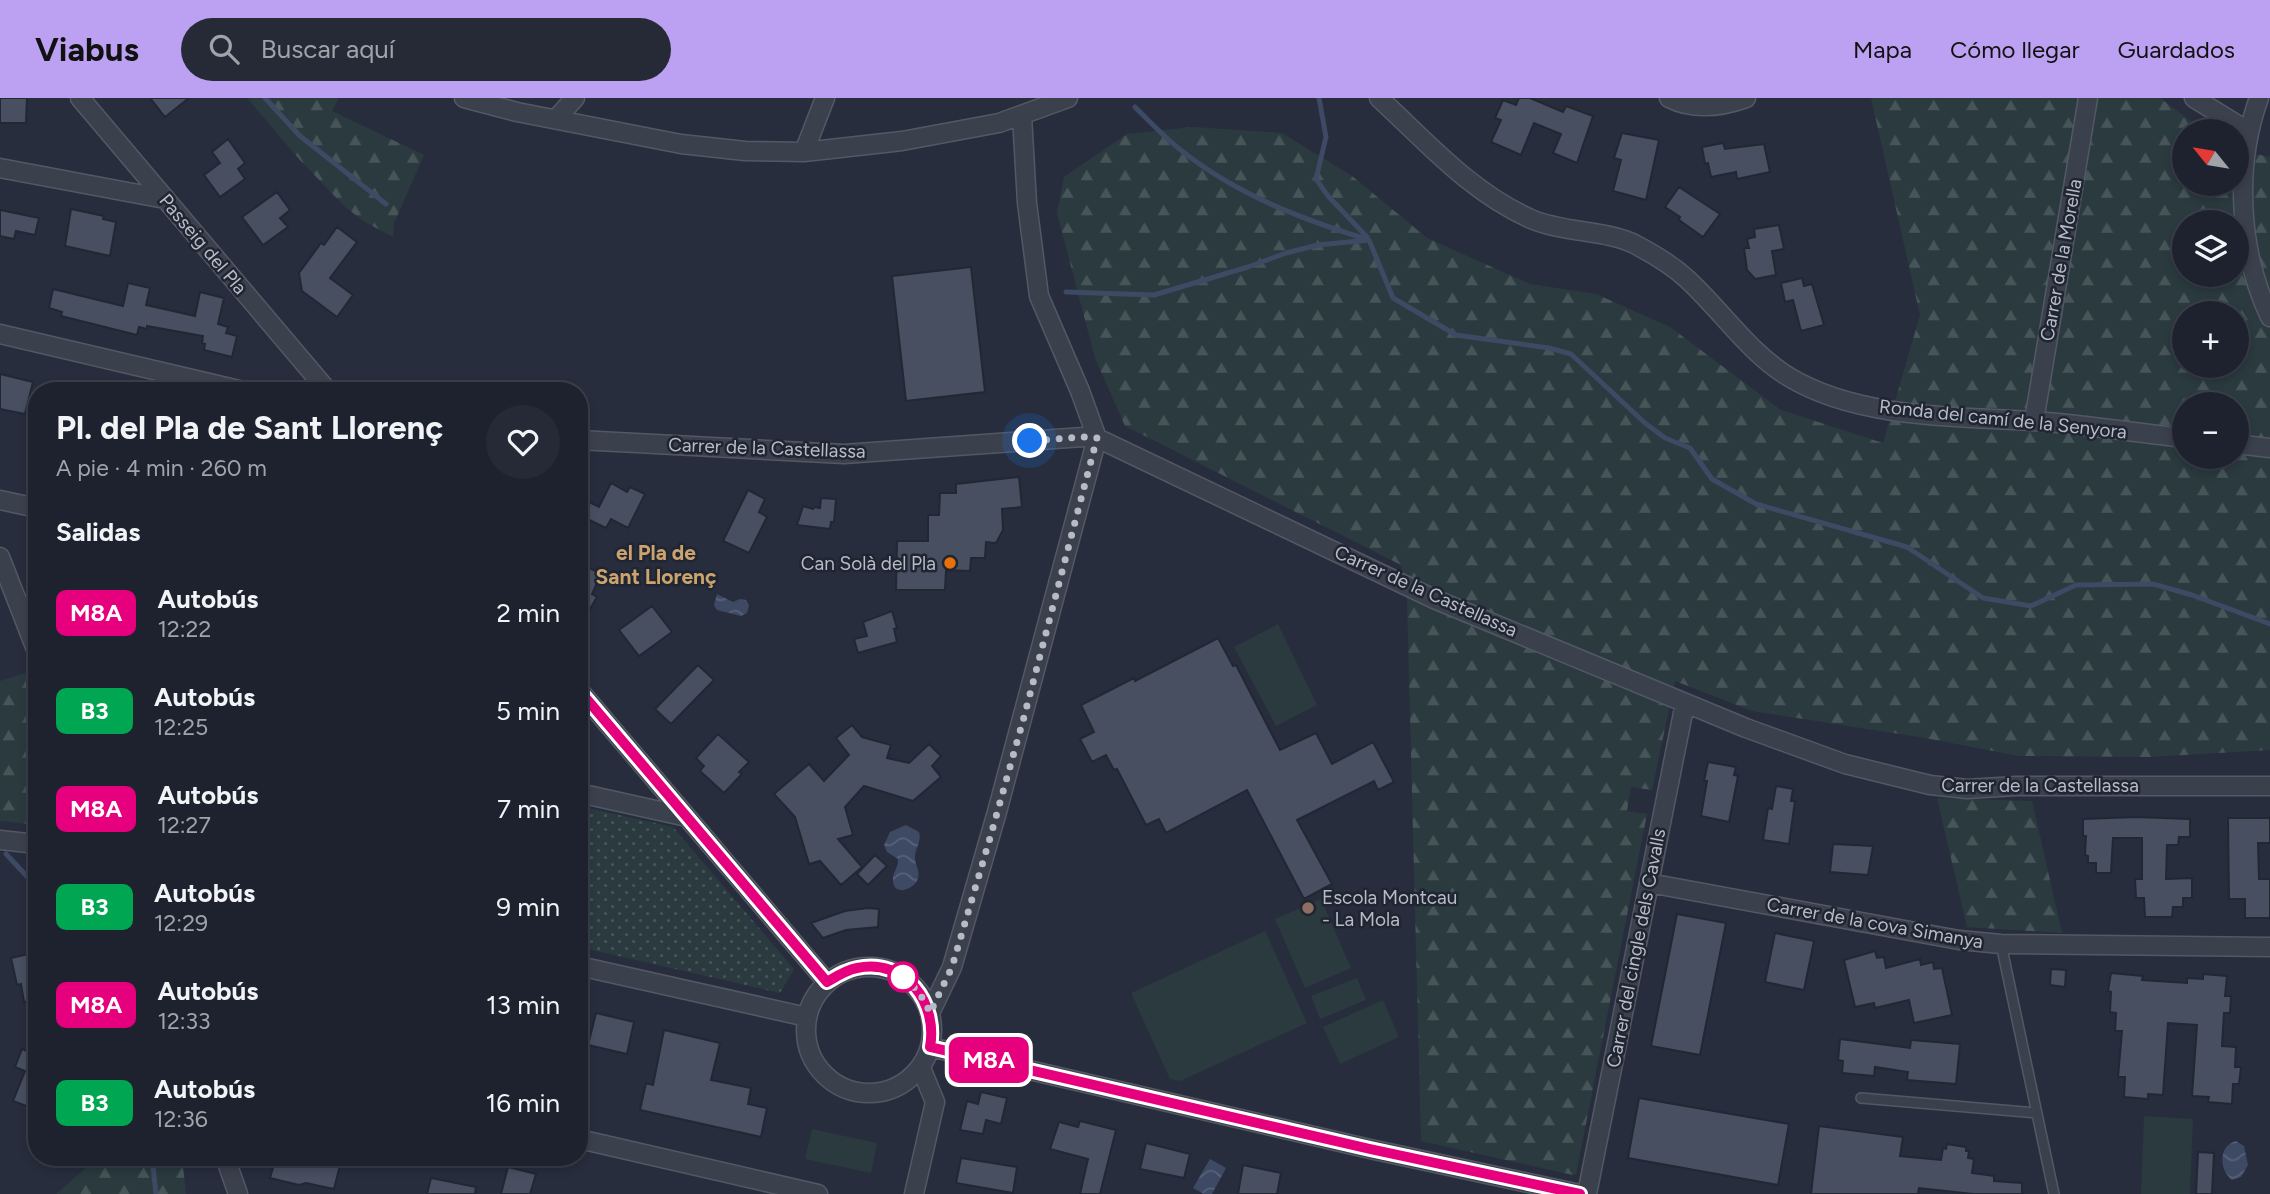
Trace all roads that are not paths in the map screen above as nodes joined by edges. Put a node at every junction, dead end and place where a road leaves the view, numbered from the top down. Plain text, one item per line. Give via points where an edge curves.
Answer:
1 (80, 98) edge
2 (464, 98) edge
3 (575, 98) edge
4 (825, 98) edge
5 (1068, 98) edge
6 (1379, 98) edge
7 (1669, 98) edge
8 (1746, 98) edge
9 (2088, 98) edge
10 (2194, 98) edge
11 (2259, 98) edge
12 (1021, 116) junction
13 (556, 119) junction
14 (2228, 119) edge
15 (2249, 132) edge
16 (804, 152) junction
17 (0, 169) edge
18 (2245, 196) edge
19 (165, 199) junction
20 (2270, 317) edge
21 (0, 334) edge
22 (205, 382) edge
23 (320, 382) edge
24 (2034, 422) junction
25 (2172, 437) edge
26 (1097, 438) junction
27 (588, 440) edge
28 (2249, 445) edge
29 (2270, 447) edge
30 (0, 500) edge
31 (28, 506) edge
32 (0, 557) edge
33 (28, 629) edge
34 (588, 701) edge
35 (1685, 703) junction
36 (2270, 786) edge
37 (588, 795) edge
38 (687, 817) junction
39 (0, 840) edge
40 (28, 843) edge
41 (1649, 883) junction
42 (2001, 944) junction
43 (2270, 947) edge
44 (588, 968) edge
45 (827, 982) junction
46 (930, 1013) junction
47 (807, 1017) junction
48 (930, 1047) junction
49 (920, 1068) junction
50 (1861, 1098) dead end
51 (2036, 1113) junction
52 (588, 1141) edge
53 (228, 1166) edge
54 (238, 1194) edge
55 (818, 1194) edge
56 (914, 1194) edge
57 (1580, 1194) edge
58 (1587, 1194) edge
59 (2054, 1194) edge

1 - 19 street, Passeig del Pla
2 - 13 street
3 - 13 street
4 - 16 street
5 - 12 street
6 - 24 street, Ronda del camí de la Senyora via 1430,149 1498,202 1533,220 1634,244 1654,255 1684,276 1772,365 1814,390 1876,407
7 - 8 street via 1700,106
9 - 24 street, Carrer de la Morella
10 - 14 street
11 - 15 street
12 - 16 street via 902,141
12 - 26 street via 1039,296
13 - 16 street via 681,144
17 - 19 street
18 - 20 street via 2252,270
19 - 23 street, Passeig del Pla
21 - 22 street
24 - 25 street, Ronda del camí de la Senyora
26 - 27 street, Carrer de la Castellassa via 844,454
26 - 35 street, Carrer de la Castellassa via 1434,599
26 - 46 street via 990,838 952,967
28 - 29 street
30 - 31 street
32 - 33 street
34 - 38 street
35 - 36 street, Carrer de la Castellassa via 1845,764 1930,785 1967,789
35 - 41 street, Carrer del cingle dels Cavalls
37 - 38 street
38 - 45 street
39 - 40 street
41 - 42 street, Carrer de la cova Simanya
41 - 58 street, Carrer del cingle dels Cavalls
42 - 43 street, Carrer de la cova Simanya
42 - 51 lane
44 - 47 street
45 - 46 street via 859,967 885,969 912,984
45 - 47 street
46 - 48 street
47 - 49 street via 805,1033 817,1068 849,1091 890,1091
48 - 49 street
48 - 57 street
49 - 56 street via 935,1102
50 - 51 lane
51 - 59 lane
52 - 55 street
53 - 54 street

